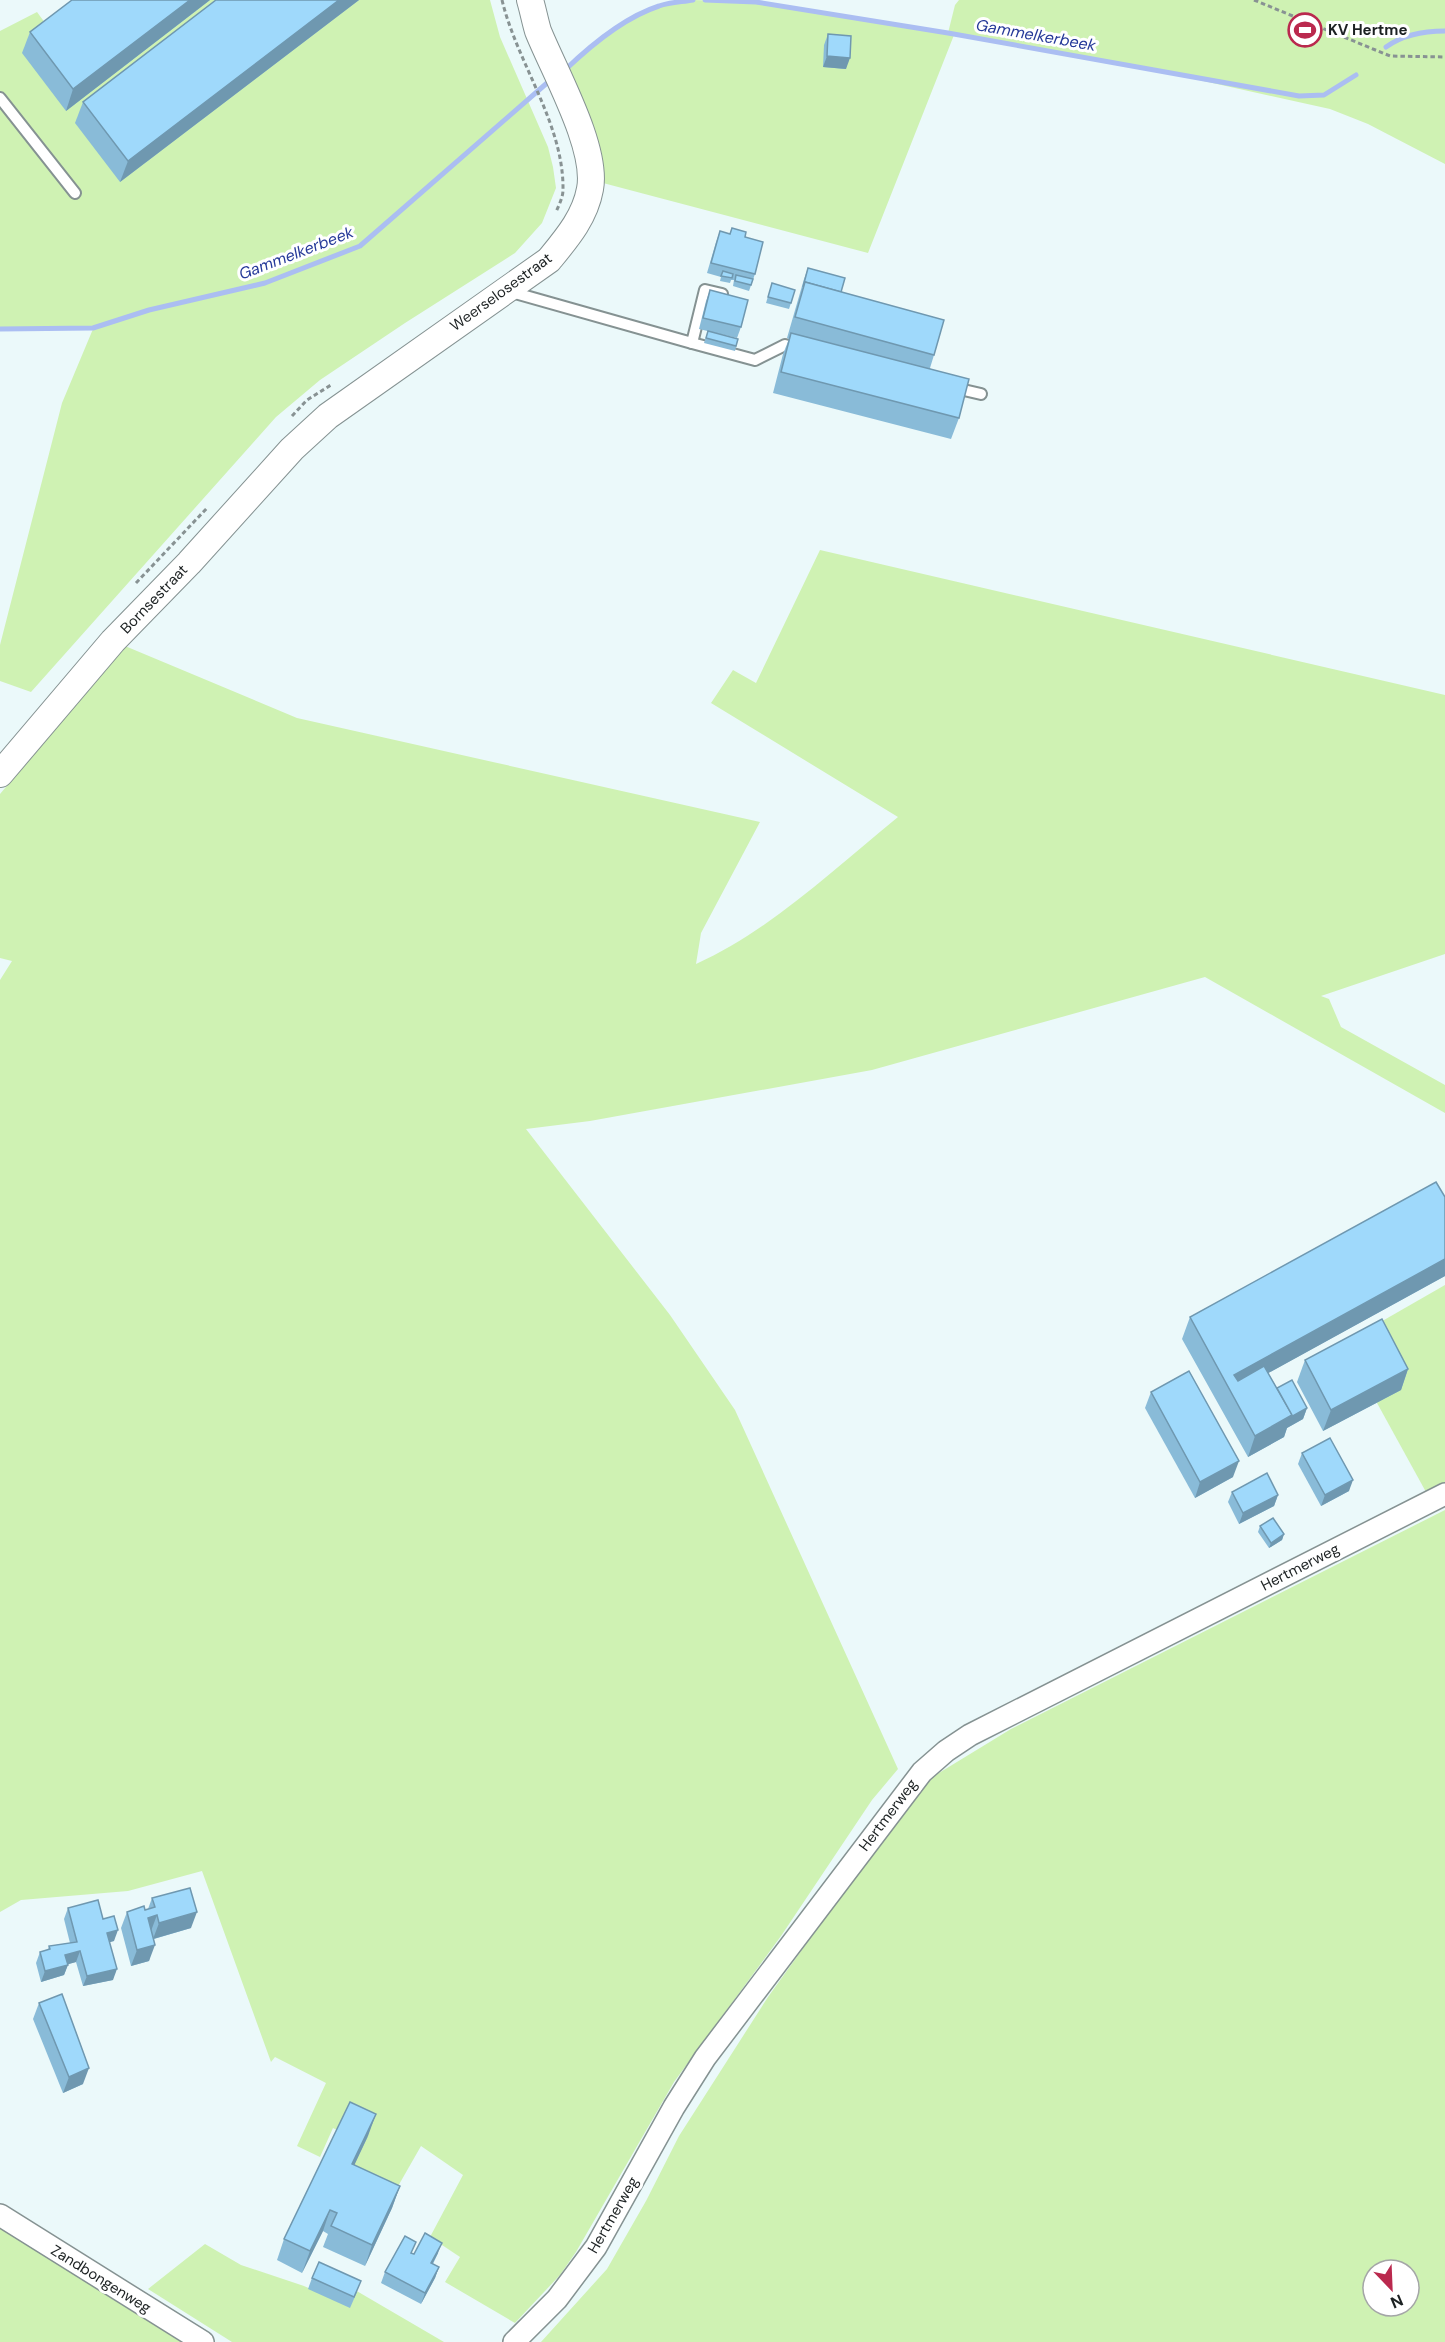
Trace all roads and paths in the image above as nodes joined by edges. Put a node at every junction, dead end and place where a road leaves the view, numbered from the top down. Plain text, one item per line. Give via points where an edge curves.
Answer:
1 (502, 0) edge
2 (530, 0) edge
3 (1254, 0) edge
4 (1445, 57) edge
5 (0, 98) edge
6 (546, 114) dead end
7 (75, 193) dead end
8 (505, 291) junction
9 (736, 298) edge
10 (692, 343) junction
11 (808, 351) edge
12 (946, 386) edge
13 (981, 394) dead end
14 (314, 429) joint
15 (0, 774) edge
16 (1445, 1494) edge
17 (0, 2215) edge
18 (203, 2342) edge
19 (514, 2342) edge

1 - 6 path via 512,37
2 - 8 street, Weerselosestraat via 537,29 583,140 591,167 590,188 574,230 549,260
3 - 4 path via 1390,56
5 - 7 lane
8 - 10 lane
8 - 14 street, Weerselosestraat
9 - 10 lane via 705,290
10 - 11 lane via 755,360 785,345
12 - 13 lane
14 - 15 street, Bornsestraat via 113,640
16 - 19 street, Hertmerweg via 970,1735 922,1772 705,2058 596,2247 557,2299
17 - 18 street, Zandbongenweg

